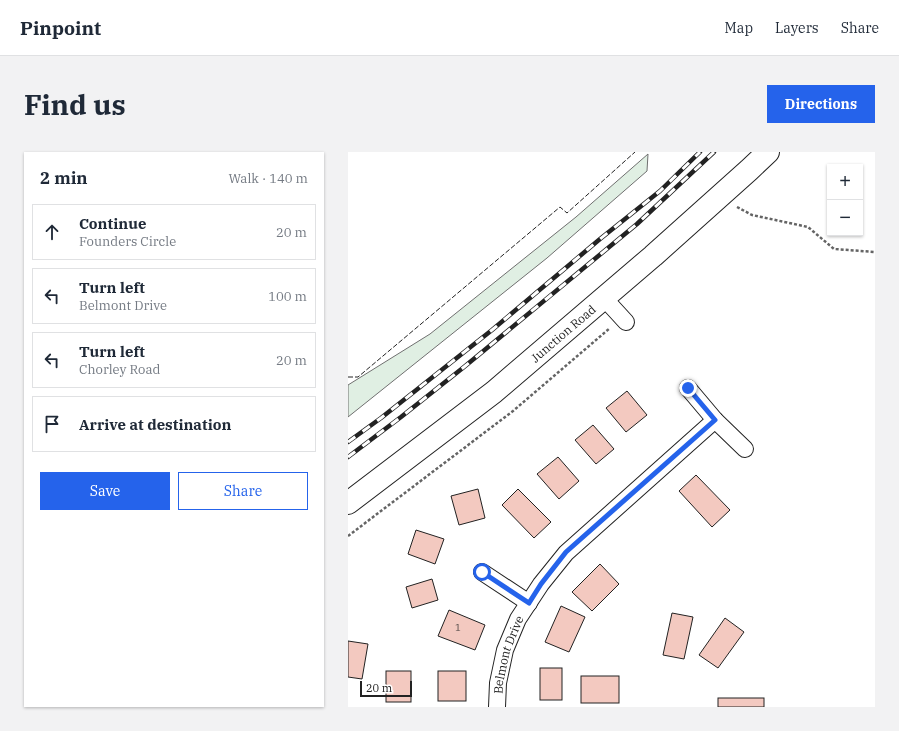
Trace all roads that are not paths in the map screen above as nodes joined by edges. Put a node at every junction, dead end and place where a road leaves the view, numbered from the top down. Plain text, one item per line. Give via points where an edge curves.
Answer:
1 (768, 152) edge
2 (604, 298) junction
3 (625, 320) road end
4 (688, 388) dead end
5 (715, 420) junction
6 (745, 449) dead end
7 (348, 504) edge
8 (482, 572) dead end
9 (529, 603) junction
10 (497, 707) edge

1 - 2 street, Junction Road
2 - 3 street
2 - 7 street, Junction Road via 494,392
4 - 5 street
5 - 6 street
5 - 9 street, Belmont Drive via 566,552
8 - 9 street
9 - 10 street, Belmont Drive via 518,619 505,650 498,682

